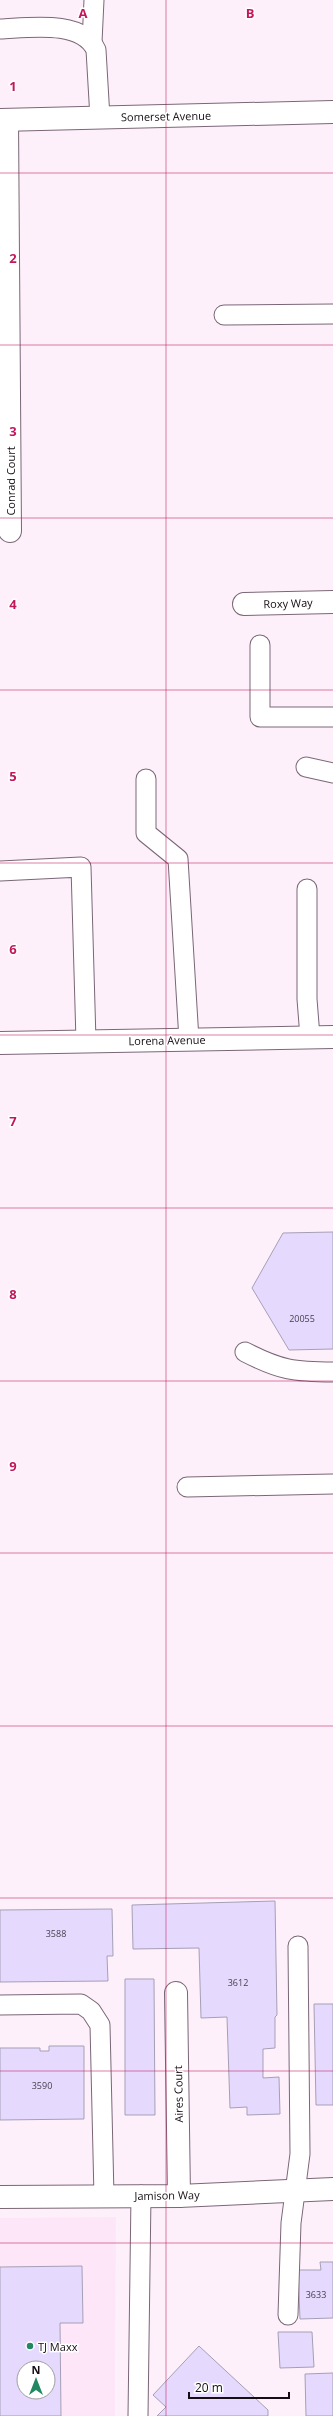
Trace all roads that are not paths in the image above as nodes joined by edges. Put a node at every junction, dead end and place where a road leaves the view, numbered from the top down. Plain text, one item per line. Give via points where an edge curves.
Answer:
1 (94, 0) edge
2 (0, 29) edge
3 (92, 42) junction
4 (333, 112) edge
5 (100, 118) junction
6 (4, 120) edge
7 (333, 314) edge
8 (224, 315) dead end
9 (10, 531) dead end
10 (333, 602) edge
11 (244, 604) dead end
12 (260, 645) dead end
13 (333, 717) edge
14 (306, 767) dead end
15 (333, 773) edge
16 (146, 779) dead end
17 (0, 871) edge
18 (307, 889) dead end
19 (310, 1037) junction
20 (333, 1037) edge
21 (189, 1040) junction
22 (86, 1041) junction
23 (0, 1043) edge
24 (245, 1352) dead end
25 (333, 1372) edge
26 (333, 1484) edge
27 (187, 1487) dead end
28 (298, 1946) dead end
29 (176, 1993) dead end
30 (0, 2005) edge
31 (333, 2189) edge
32 (294, 2190) junction
33 (141, 2195) junction
34 (104, 2196) junction
35 (179, 2196) junction
36 (0, 2197) edge
37 (288, 2315) dead end
38 (138, 2416) edge

1 - 3 lane
2 - 3 lane via 63,29 84,36
3 - 5 lane via 96,50
4 - 5 street, Somerset Avenue
5 - 6 street, Somerset Avenue
6 - 9 street, Conrad Court
7 - 8 lane
10 - 11 street, Roxy Way
12 - 13 lane via 260,717
14 - 15 lane
16 - 21 lane via 146,833 178,859
17 - 22 lane via 81,867
18 - 19 lane via 307,999
19 - 20 street, Lorena Avenue
19 - 21 street, Lorena Avenue
21 - 22 street, Lorena Avenue
22 - 23 street, Lorena Avenue
24 - 25 lane via 272,1366 300,1372
26 - 27 lane
28 - 32 lane via 300,2154
29 - 35 street, Aires Court
30 - 34 lane via 81,2004 91,2011 100,2025
31 - 32 street, Jamison Way
32 - 35 street, Jamison Way
32 - 37 lane
33 - 34 street, Jamison Way
33 - 35 street, Jamison Way
33 - 38 lane
34 - 36 street, Jamison Way

